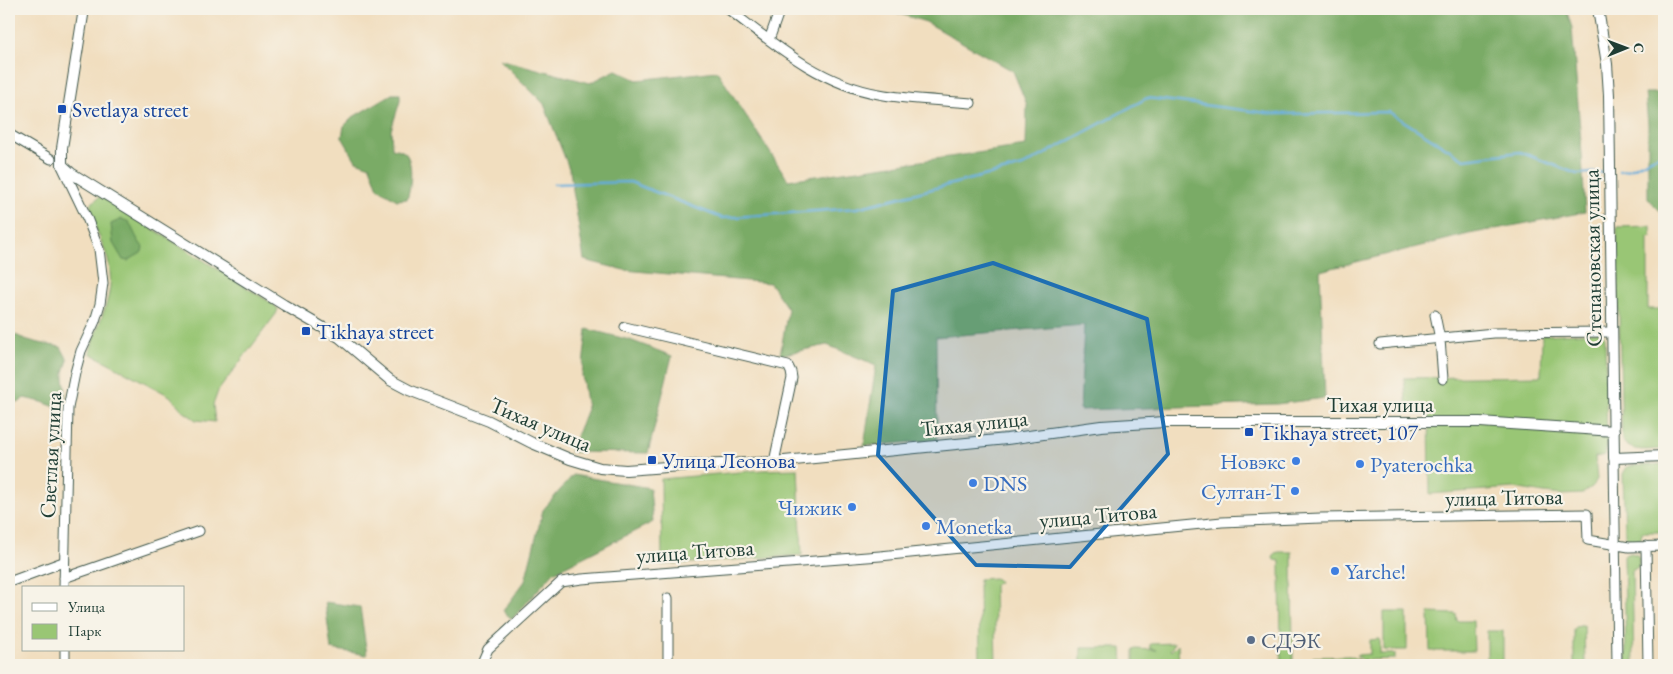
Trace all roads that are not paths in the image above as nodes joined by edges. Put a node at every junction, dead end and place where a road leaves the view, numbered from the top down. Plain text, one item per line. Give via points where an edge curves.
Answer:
1 (84, 9) edge
2 (728, 9) edge
3 (780, 9) edge
4 (1598, 9) edge
5 (769, 40) junction
6 (971, 103) dead end
7 (9, 134) edge
8 (51, 159) dead end
9 (62, 166) junction
10 (1435, 316) dead end
11 (625, 327) dead end
12 (1612, 332) junction
13 (1440, 339) junction
14 (1380, 344) dead end
15 (1443, 378) dead end
16 (1614, 431) junction
17 (1664, 456) edge
18 (1614, 458) junction
19 (774, 462) junction
20 (199, 531) dead end
21 (1616, 544) junction
22 (1646, 546) junction
23 (1664, 546) edge
24 (63, 562) junction
25 (64, 578) junction
26 (9, 582) edge
27 (64, 586) edge
28 (668, 598) dead end
29 (65, 652) edge
30 (65, 665) edge
31 (481, 665) edge
32 (668, 665) edge
33 (1617, 665) edge
34 (1648, 665) edge

1 - 9 street, Светлая улица
2 - 5 street
3 - 5 street
4 - 12 street, Степановская улица via 1609,95
5 - 6 street via 808,68 842,84 879,94
7 - 8 street
9 - 19 street, Тихая улица via 339,336 390,380 570,459 600,468 626,470
9 - 24 street, Светлая улица via 99,249 103,283 100,304 75,373 68,408
10 - 13 street
11 - 19 street via 788,366 792,378
12 - 13 street via 1494,333
12 - 16 street, Степановская улица
13 - 14 street
13 - 15 street
16 - 18 street, Степановская улица
16 - 19 street, Тихая улица via 1480,422 1165,422 1101,426 990,441
17 - 18 street
18 - 21 street
20 - 25 street
21 - 22 street
21 - 31 street, улица Титова via 1588,540 1587,514 1321,518 1222,522 880,556 561,582 488,650
21 - 33 street
22 - 23 street
22 - 34 street
24 - 25 street, Светлая улица
24 - 26 street
25 - 27 street, Светлая улица
28 - 32 street, улица Титова
29 - 30 street

